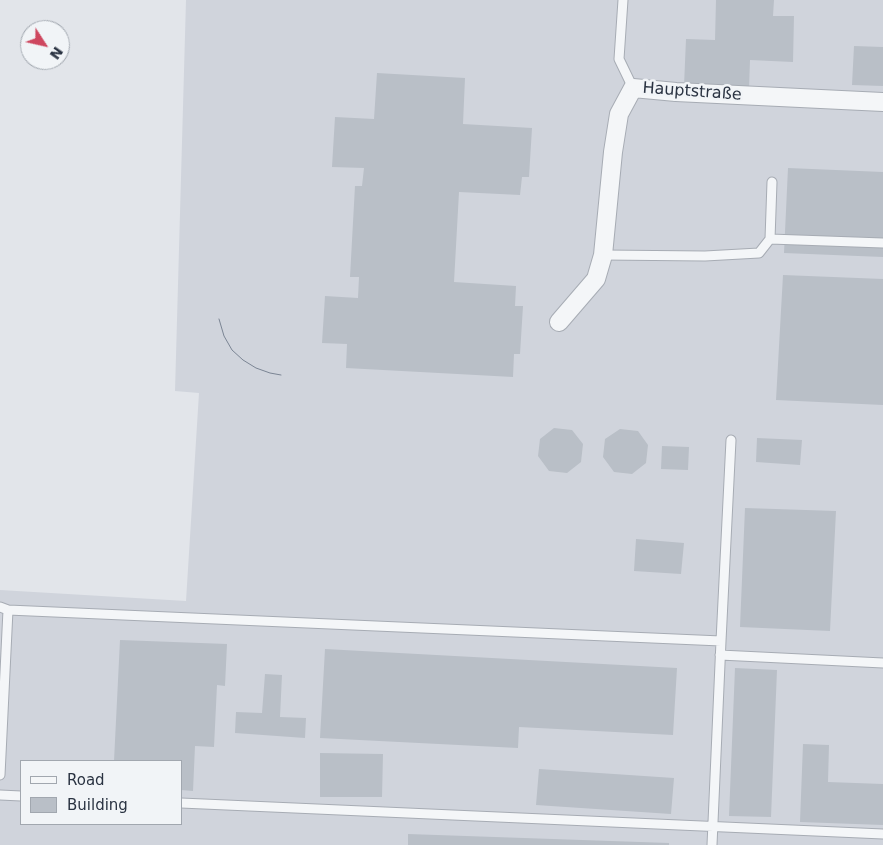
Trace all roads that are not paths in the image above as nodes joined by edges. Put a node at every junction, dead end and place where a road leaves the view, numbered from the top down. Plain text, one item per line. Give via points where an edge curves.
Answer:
1 (623, 0) edge
2 (633, 88) junction
3 (883, 102) edge
4 (772, 182) dead end
5 (770, 239) junction
6 (883, 243) edge
7 (603, 254) junction
8 (559, 322) dead end
9 (731, 440) dead end
10 (4, 609) edge
11 (721, 641) junction
12 (3, 648) edge
13 (720, 655) junction
14 (883, 662) edge
15 (0, 775) edge
16 (0, 795) edge
17 (20, 796) edge
18 (182, 803) edge
19 (712, 827) junction
20 (883, 834) edge
21 (712, 845) edge

1 - 2 lane via 619,59
2 - 3 street, Hauptstraße
2 - 7 street, Hauptstraße via 619,114
4 - 5 lane
5 - 6 lane
5 - 7 lane via 759,253 705,256
7 - 8 street, Hauptstraße via 596,279
9 - 11 lane
10 - 11 lane
10 - 12 lane
11 - 13 lane
12 - 15 lane
13 - 14 lane
13 - 19 lane
16 - 17 lane
18 - 19 lane
19 - 20 lane
19 - 21 lane

